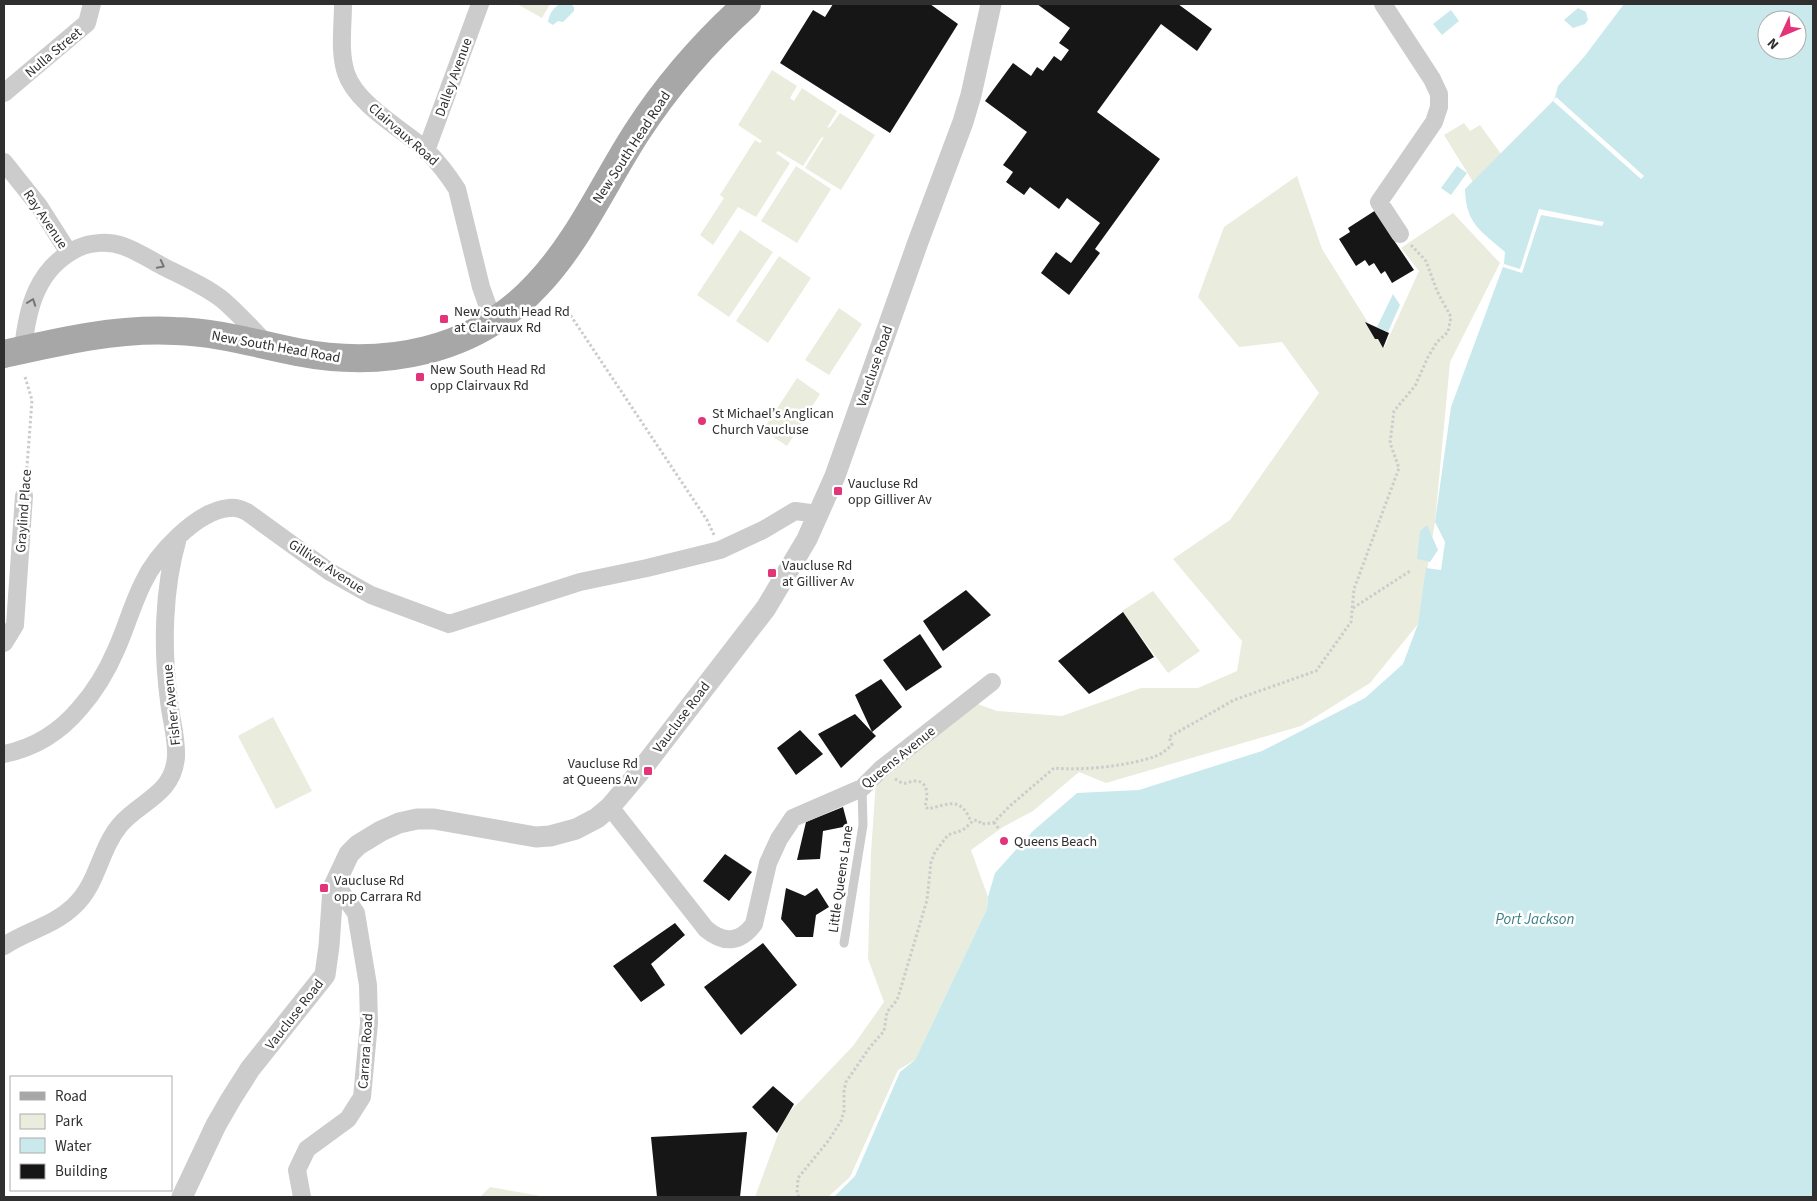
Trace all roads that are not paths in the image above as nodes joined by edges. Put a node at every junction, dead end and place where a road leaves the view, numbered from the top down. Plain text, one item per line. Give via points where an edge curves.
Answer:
1 (92, 4) edge
2 (343, 4) edge
3 (480, 4) edge
4 (747, 4) edge
5 (991, 4) edge
6 (1383, 4) edge
7 (4, 93) edge
8 (426, 151) junction
9 (4, 162) edge
10 (1400, 234) road end
11 (69, 253) junction
12 (493, 321) junction
13 (268, 345) junction
14 (13, 352) edge
15 (24, 496) road end
16 (818, 514) junction
17 (178, 538) junction
18 (4, 643) edge
19 (992, 682) dead end
20 (4, 754) edge
21 (862, 788) junction
22 (610, 807) junction
23 (333, 888) junction
24 (844, 943) dead end
25 (4, 946) edge
26 (182, 1197) edge
27 (302, 1197) edge

1 - 7 street, Nulla Street via 87,23
2 - 8 street, Clairvaux Road via 346,74 369,104
3 - 8 street, Dalley Avenue
4 - 12 main road, New South Head Road via 689,62 660,99 564,253 537,286
5 - 16 street, Vaucluse Road via 964,122 835,476
6 - 10 street via 1439,94 1434,122 1378,202
8 - 12 street, Clairvaux Road via 457,189 481,287
9 - 11 street, Ray Avenue via 39,206
11 -> 13 street via 94,244 122,246 197,283 223,301
14 -> 11 street via 34,296 56,262
12 - 13 main road, New South Head Road via 466,336 428,350 373,359 326,357
13 - 14 main road, New South Head Road via 200,333 137,331 68,339
15 - 18 street, Graylind Place via 15,625
16 - 17 street, Gilliver Avenue via 795,511 720,550 580,582 449,624 371,595 330,572 238,508 210,513
16 - 22 street, Vaucluse Road via 794,564 766,608
17 - 20 street, Gilliver Avenue via 153,566 135,600 116,651 80,709 50,736 32,746
17 - 25 street, Fisher Avenue via 170,577 166,625 166,664 176,746 172,774 156,796 120,824 106,847 94,879 74,907 46,926
19 - 21 street, Queens Avenue via 881,769
21 - 22 street, Queens Avenue via 794,818 768,863 754,924 749,931 732,940 715,937 706,929
21 - 24 lane, Little Queens Lane via 863,825
22 - 23 street, Vaucluse Road via 588,824 550,836 520,835 434,819 409,820 358,845 349,854
23 - 26 street, Vaucluse Road via 325,975 250,1069 216,1125
23 - 27 street, Carrara Road via 342,893 356,913 367,976 369,1023 362,1097 348,1119 306,1149 297,1170

